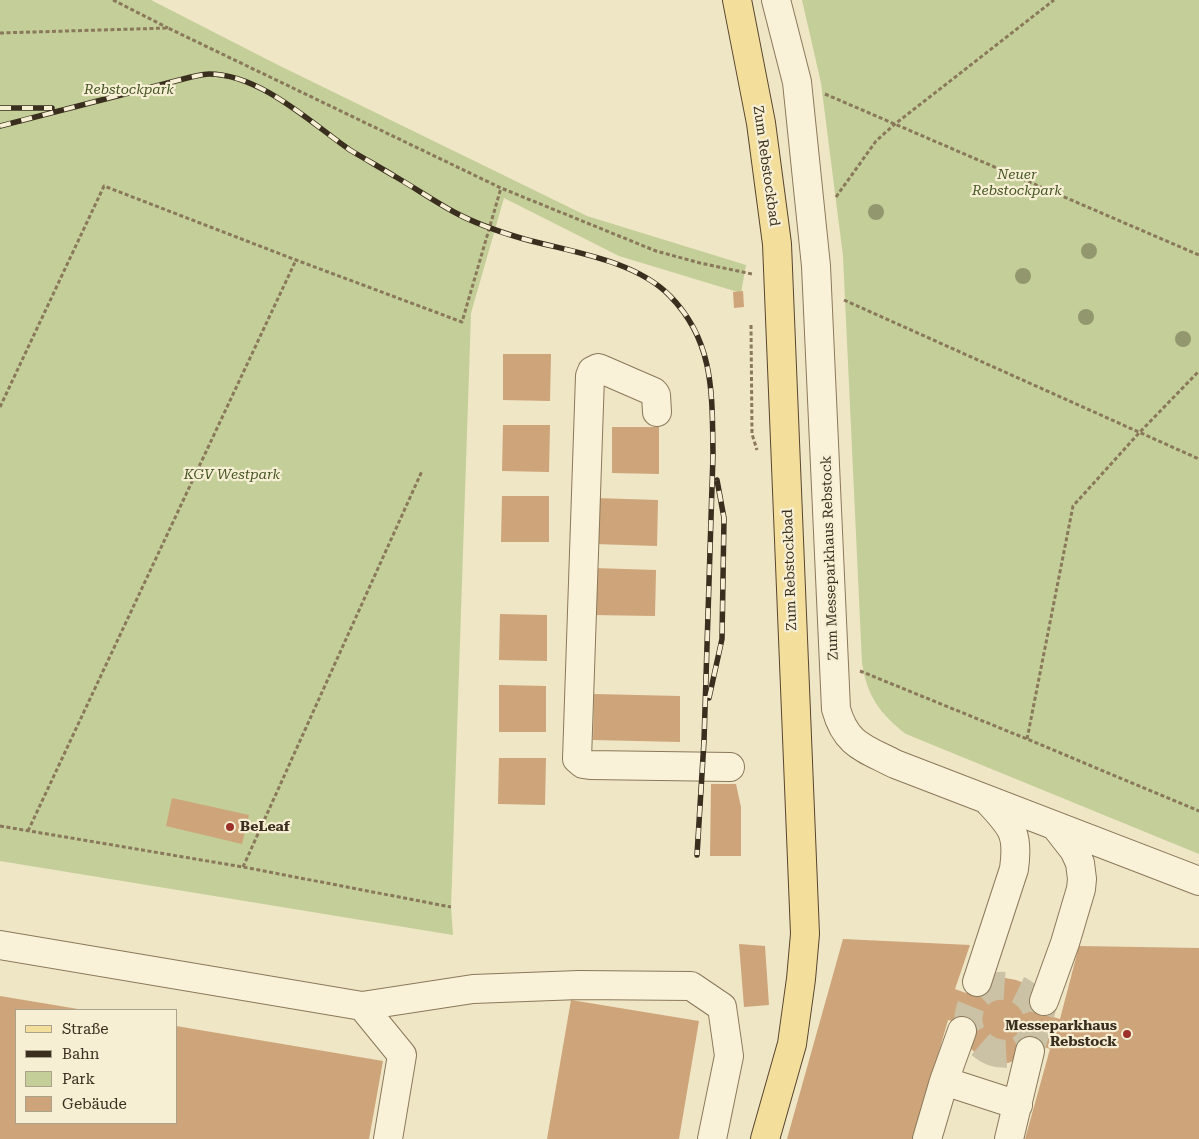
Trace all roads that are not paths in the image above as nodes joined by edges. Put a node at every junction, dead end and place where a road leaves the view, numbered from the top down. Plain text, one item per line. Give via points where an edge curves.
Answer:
1 (737, 0) edge
2 (776, 0) edge
3 (657, 412) dead end
4 (730, 767) dead end
5 (988, 801) junction
6 (1056, 827) junction
7 (1199, 881) edge
8 (0, 946) edge
9 (974, 972) dead end
10 (1044, 1001) tunnel mouth
11 (362, 1006) junction
12 (962, 1031) dead end
13 (1030, 1051) tunnel mouth
14 (944, 1081) junction
15 (1018, 1105) junction
16 (388, 1139) edge
17 (712, 1139) edge
18 (765, 1139) edge
19 (927, 1139) edge
20 (1009, 1139) edge

1 - 18 main road, Zum Rebstockbad via 761,123 777,252 804,934 792,1044
2 - 5 street, Zum Messeparkhaus Rebstock via 797,82 819,294 836,709 840,724 858,745 895,764
3 - 4 street via 654,392 601,369 592,371 577,759 590,765
5 - 6 street, Zum Messeparkhaus Rebstock
5 - 9 street via 1007,821 1014,833 1017,850 1014,869
6 - 7 street, Zum Messeparkhaus Rebstock
6 - 10 street via 1074,850 1082,879 1065,943
8 - 11 street
11 - 16 street via 402,1055
11 - 17 street via 473,990 579,985 691,986 722,1007 726,1036 728,1056
12 - 14 street
13 - 15 street
14 - 15 street
14 - 19 street
15 - 20 street

